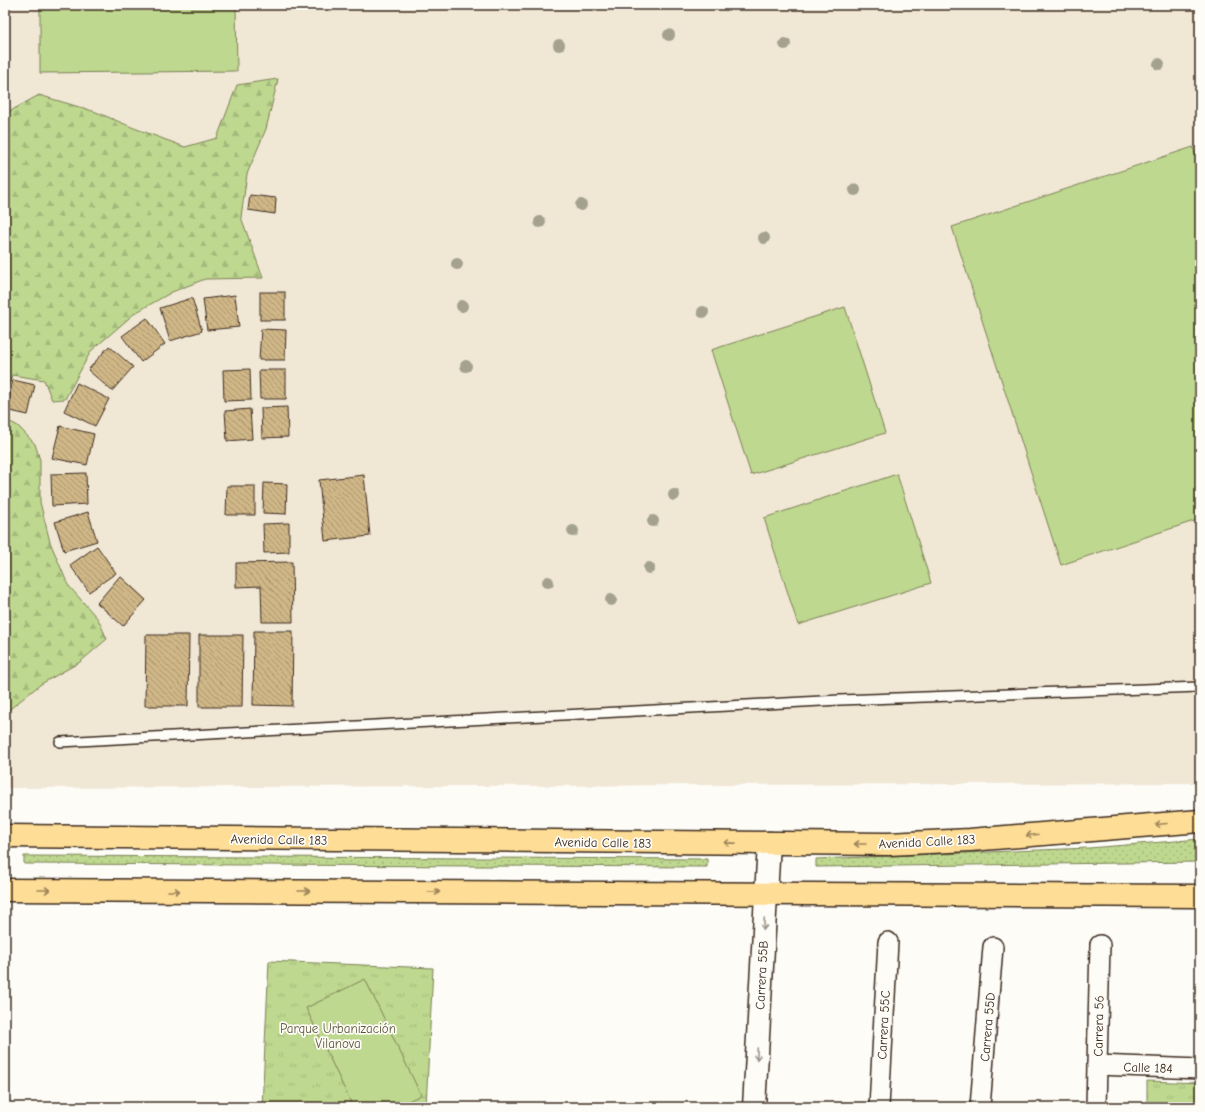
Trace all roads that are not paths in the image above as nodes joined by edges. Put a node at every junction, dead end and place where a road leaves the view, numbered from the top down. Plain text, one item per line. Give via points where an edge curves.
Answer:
1 (1200, 688) edge
2 (60, 742) dead end
3 (1200, 821) edge
4 (5, 836) edge
5 (768, 843) junction
6 (5, 890) edge
7 (766, 893) junction
8 (1200, 896) edge
9 (888, 942) dead end
10 (1100, 945) dead end
11 (993, 948) dead end
12 (1097, 1065) junction
13 (1200, 1069) edge
14 (754, 1107) edge
15 (879, 1107) edge
16 (980, 1107) edge
17 (1096, 1107) edge

1 - 2 lane via 840,700
3 -> 5 main road, Avenida Calle 183 via 927,842
5 -> 4 main road, Avenida Calle 183
5 - 7 street, Carrera 55B
6 -> 7 main road
7 - 8 main road
7 -> 14 street, Carrera 55B
9 - 15 street, Carrera 55C
10 - 12 street, Carrera 56
11 - 16 street, Carrera 55D
12 - 13 street, Calle 184
12 - 17 street, Carrera 56

